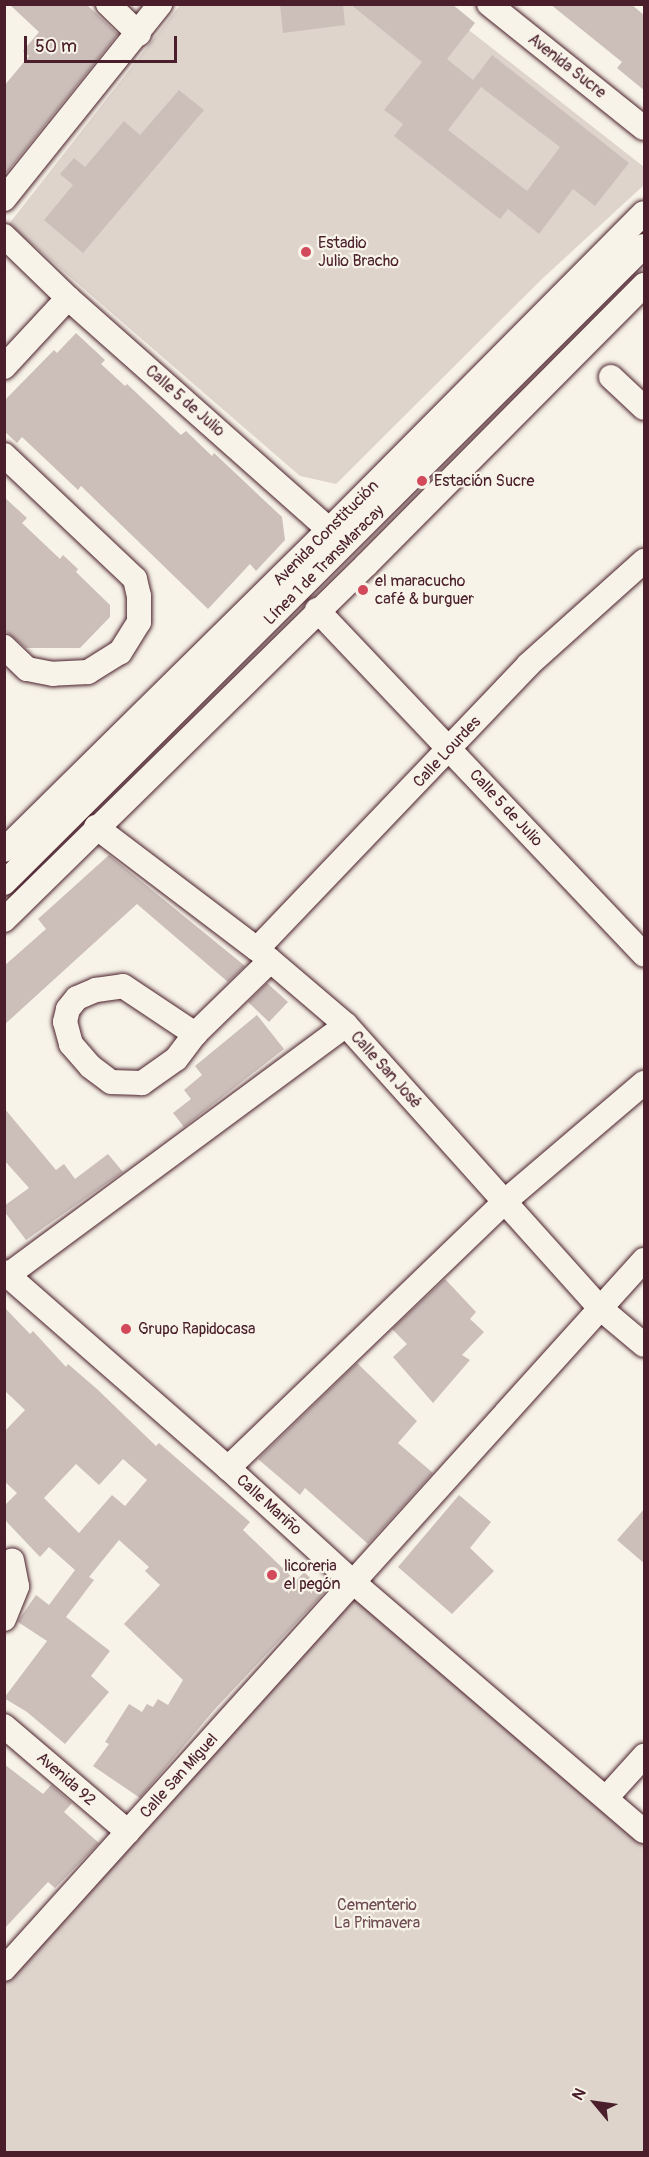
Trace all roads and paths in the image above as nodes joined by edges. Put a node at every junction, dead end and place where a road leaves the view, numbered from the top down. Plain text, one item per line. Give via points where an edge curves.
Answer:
1 (108, 4) edge
2 (160, 4) edge
3 (489, 4) edge
4 (139, 34) junction
5 (645, 128) edge
6 (4, 199) edge
7 (645, 213) edge
8 (4, 236) edge
9 (645, 246) edge
10 (645, 285) edge
11 (68, 298) junction
12 (4, 367) edge
13 (611, 377) dead end
14 (645, 408) edge
15 (4, 455) edge
16 (338, 537) junction
17 (645, 561) edge
18 (366, 565) junction
19 (317, 610) junction
20 (4, 647) edge
21 (450, 749) junction
22 (96, 827) junction
23 (4, 850) edge
24 (4, 883) edge
25 (4, 920) edge
26 (264, 955) junction
27 (645, 955) edge
28 (346, 1025) junction
29 (195, 1034) junction
30 (645, 1083) edge
31 (504, 1202) junction
32 (645, 1260) edge
33 (6, 1273) edge
34 (600, 1308) junction
35 (645, 1345) edge
36 (228, 1468) junction
37 (12, 1560) dead end
38 (353, 1582) junction
39 (4, 1619) edge
40 (4, 1726) edge
41 (645, 1756) edge
42 (606, 1798) junction
43 (645, 1830) edge
44 (128, 1832) junction
45 (4, 1970) edge

1 - 4 street
2 - 4 street
3 - 5 street, Avenida Sucre
4 - 6 street
7 - 16 street, Avenida Constitución
8 - 11 street, Calle 5 de Julio
9 - 16 street, Línea 1 de TransMaracay
10 - 18 street
11 - 12 street
11 - 16 street, Calle 5 de Julio
13 - 14 street
15 - 20 street via 135,579 139,622 120,652 88,672 53,674 27,669
16 - 18 street, Calle 5 de Julio
16 - 23 street, Avenida Constitución
16 - 24 street, Línea 1 de TransMaracay
17 - 21 street, Calle Lourdes via 528,665
18 - 19 street
19 - 21 street, Calle 5 de Julio
19 - 22 street
21 - 26 street, Calle Lourdes
21 - 27 street, Calle 5 de Julio
22 - 25 street
22 - 26 street, Calle San José
26 - 28 street, Calle San José
26 - 29 street, Calle Lourdes
28 - 31 street, Calle San José
28 - 33 street
29 - 29 street via 176,1059 142,1083 111,1082 71,1044 65,1022 68,1009 77,998 123,986
30 - 31 street
31 - 34 street, Calle San José
31 - 36 street
32 - 34 street, Calle San Miguel
33 - 36 street, Calle Mariño
34 - 35 street, Calle San José
34 - 38 street, Calle San Miguel
36 - 38 street, Calle Mariño
37 - 39 street via 17,1586
38 - 42 street, Calle Mariño
38 - 44 street, Calle San Miguel
40 - 44 street, Avenida 92
41 - 42 street
42 - 43 street, Calle Mariño
44 - 45 street, Calle San Miguel

